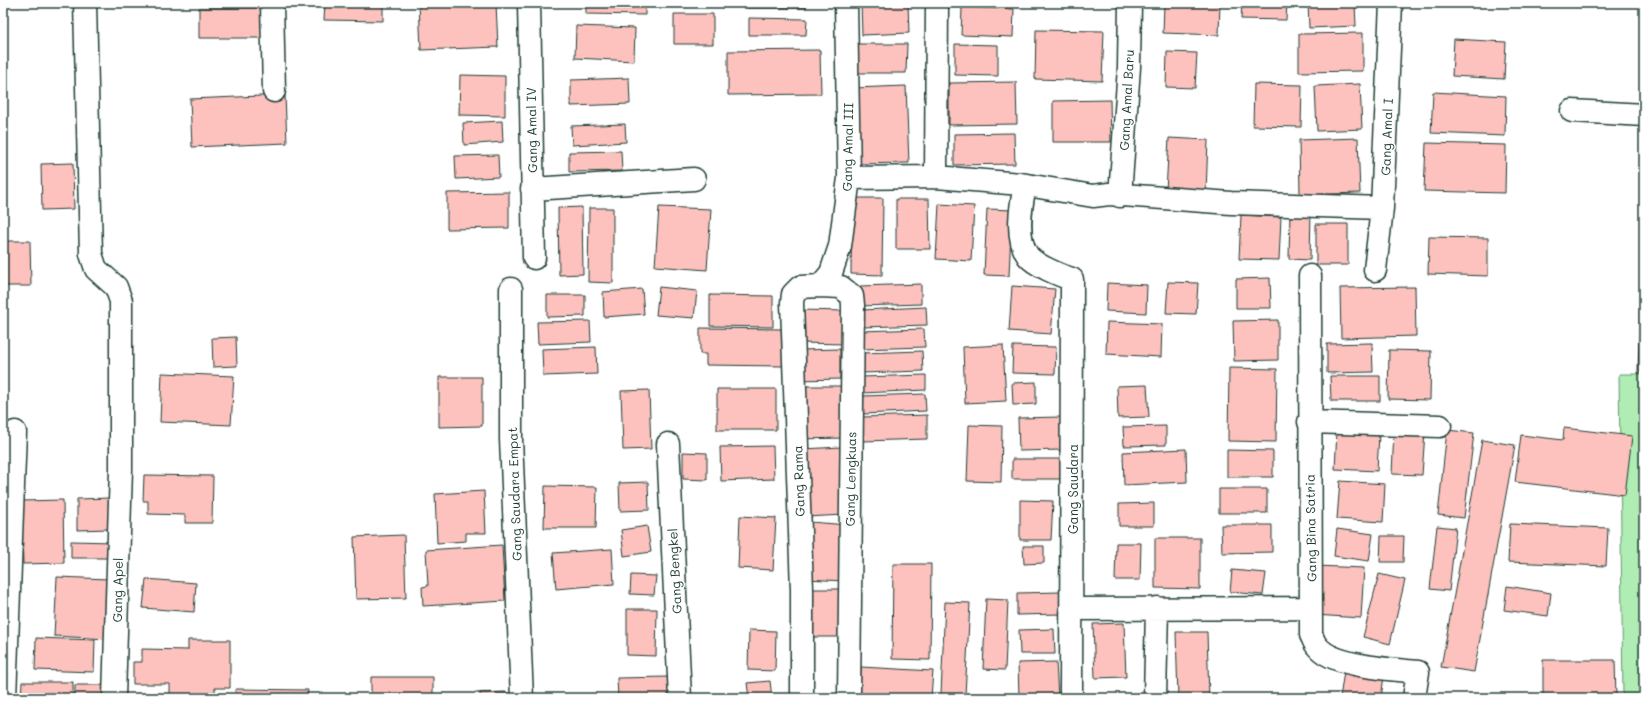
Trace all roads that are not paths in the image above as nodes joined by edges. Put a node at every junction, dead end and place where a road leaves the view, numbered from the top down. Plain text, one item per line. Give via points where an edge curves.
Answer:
1 (85, 3) edge
2 (272, 3) edge
3 (529, 3) edge
4 (846, 3) edge
5 (936, 3) edge
6 (1130, 3) edge
7 (1391, 3) edge
8 (274, 92) dead end
9 (1572, 111) dead end
10 (1644, 115) edge
11 (936, 177) junction
12 (849, 178) junction
13 (694, 179) dead end
14 (1026, 185) junction
15 (532, 189) junction
16 (1120, 196) junction
17 (1382, 208) junction
18 (534, 258) dead end
19 (1375, 270) dead end
20 (1310, 276) dead end
21 (820, 286) junction
22 (511, 289) dead end
23 (1310, 422) junction
24 (1440, 426) dead end
25 (15, 432) dead end
26 (668, 444) dead end
27 (1157, 608) junction
28 (1311, 608) junction
29 (1072, 609) junction
30 (6, 698) edge
31 (114, 698) edge
32 (522, 698) edge
33 (680, 698) edge
34 (802, 698) edge
35 (848, 698) edge
36 (1071, 698) edge
37 (1155, 698) edge
38 (1414, 698) edge

1 - 31 street, Gang Apel via 91,254 96,269 116,287 121,301 121,469
2 - 8 street
3 - 15 street, Gang Amal IV
4 - 12 street, Gang Amal III
5 - 11 street
6 - 16 street, Gang Amal Baru via 1129,67
7 - 17 street, Gang Amal I
9 - 10 street
11 - 12 street
11 - 14 street
12 - 21 street, Gang Amal III via 840,246 831,273
13 - 15 street
14 - 16 street via 1094,196
14 - 29 street, Gang Saudara via 1021,205 1020,236 1028,256 1055,274 1072,279
15 - 18 street, Gang Amal IV
16 - 17 street
17 - 19 street, Gang Amal I
20 - 23 street, Gang Bina Satria
21 - 34 street, Gang Rama via 800,287 793,294 792,303 802,582
21 - 35 street, Gang Lengkuas via 841,287 852,296 853,305
22 - 32 street, Gang Saudara Empat via 511,439
23 - 24 street
23 - 28 street, Gang Bina Satria
25 - 30 street
26 - 33 street, Gang Bengkel
27 - 28 street
27 - 29 street
27 - 37 street
28 - 38 street, Gang Bina Satria via 1311,635 1317,646 1340,660 1358,665 1418,672
29 - 36 street, Gang Saudara

